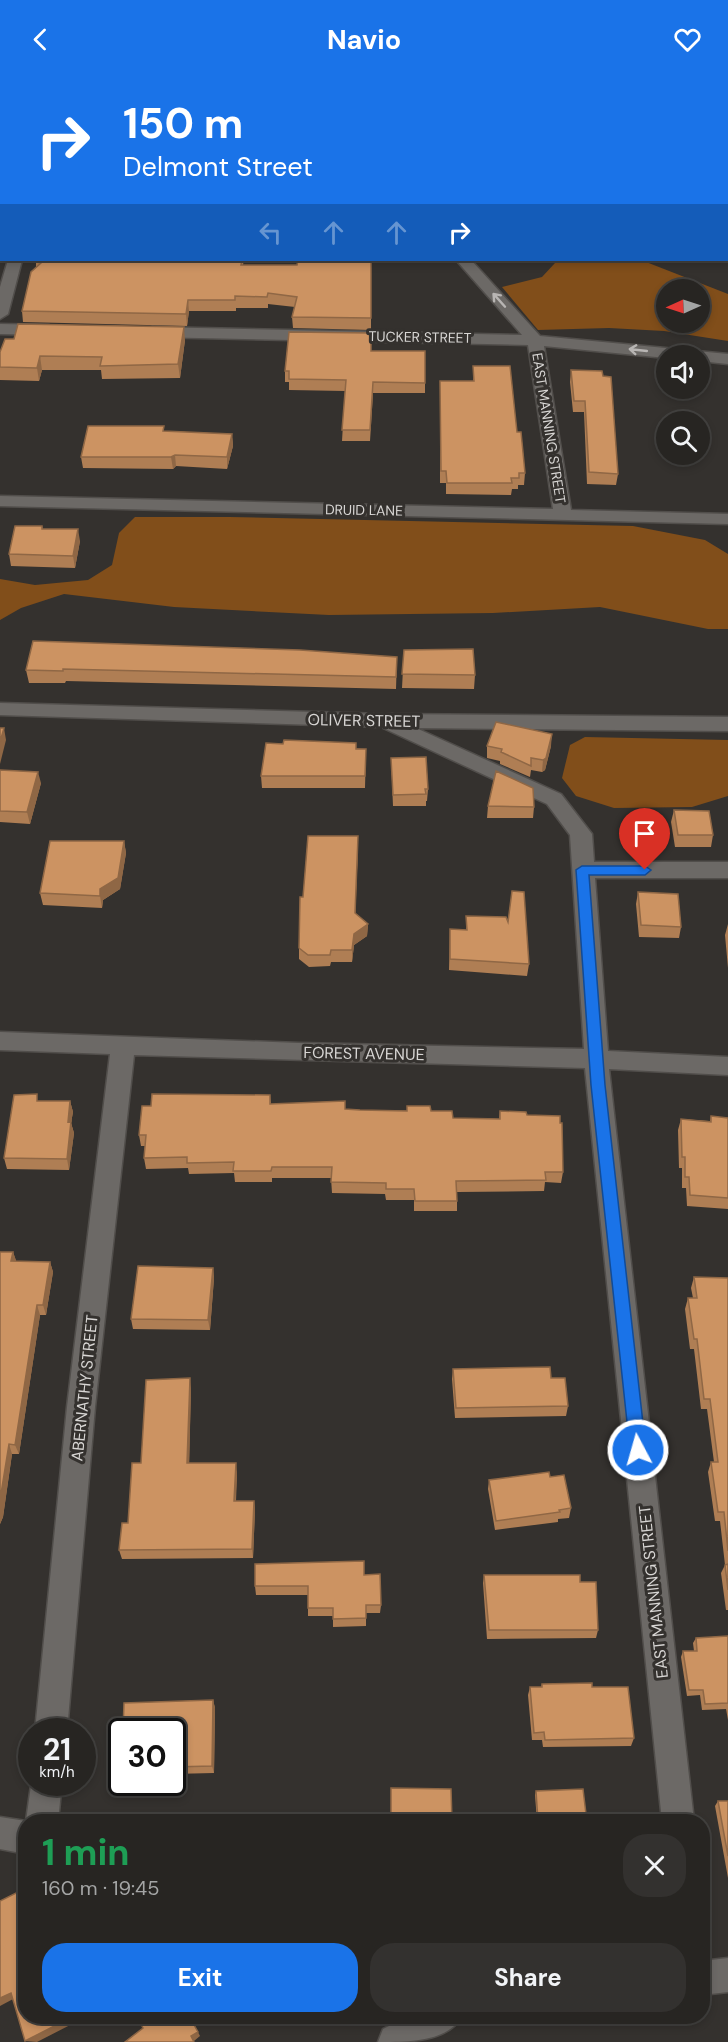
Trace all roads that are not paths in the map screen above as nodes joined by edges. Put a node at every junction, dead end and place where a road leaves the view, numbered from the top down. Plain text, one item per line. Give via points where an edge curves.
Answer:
1 (15, 261) edge
2 (464, 261) edge
3 (0, 314) edge
4 (0, 329) edge
5 (59, 330) edge
6 (131, 332) edge
7 (535, 340) junction
8 (656, 352) edge
9 (710, 357) edge
10 (728, 359) edge
11 (0, 501) edge
12 (563, 515) junction
13 (728, 519) edge
14 (0, 709) edge
15 (384, 721) junction
16 (728, 724) edge
17 (582, 870) junction
18 (728, 870) edge
19 (0, 1041) edge
20 (123, 1046) junction
21 (597, 1059) junction
22 (728, 1066) edge
23 (52, 1718) edge
24 (45, 1796) edge
25 (43, 1814) edge
26 (677, 1814) edge
27 (0, 1833) edge
28 (18, 1836) edge
29 (728, 1975) edge
30 (710, 1977) edge
31 (429, 2024) edge
32 (396, 2042) edge

1 - 3 street
7 -> 2 street, EAST MANNING STREET
4 - 5 street
6 - 7 street, TUCKER STREET
8 -> 7 street, TUCKER STREET
7 - 12 street, EAST MANNING STREET
9 - 10 street, TUCKER STREET
11 - 12 street, DRUID LANE
12 - 13 street, DRUID LANE
14 - 15 street, OLIVER STREET
15 - 16 street, OLIVER STREET
15 - 17 street, EAST MANNING STREET via 554,799 581,834
17 - 18 street
17 - 21 street, EAST MANNING STREET
19 - 20 street, FOREST AVENUE
20 - 21 street, FOREST AVENUE
20 - 23 street, ABERNATHY STREET via 81,1407
21 - 22 street, FOREST AVENUE
21 - 26 street, EAST MANNING STREET
24 - 25 street
27 - 28 street
29 - 30 street
31 - 32 street

